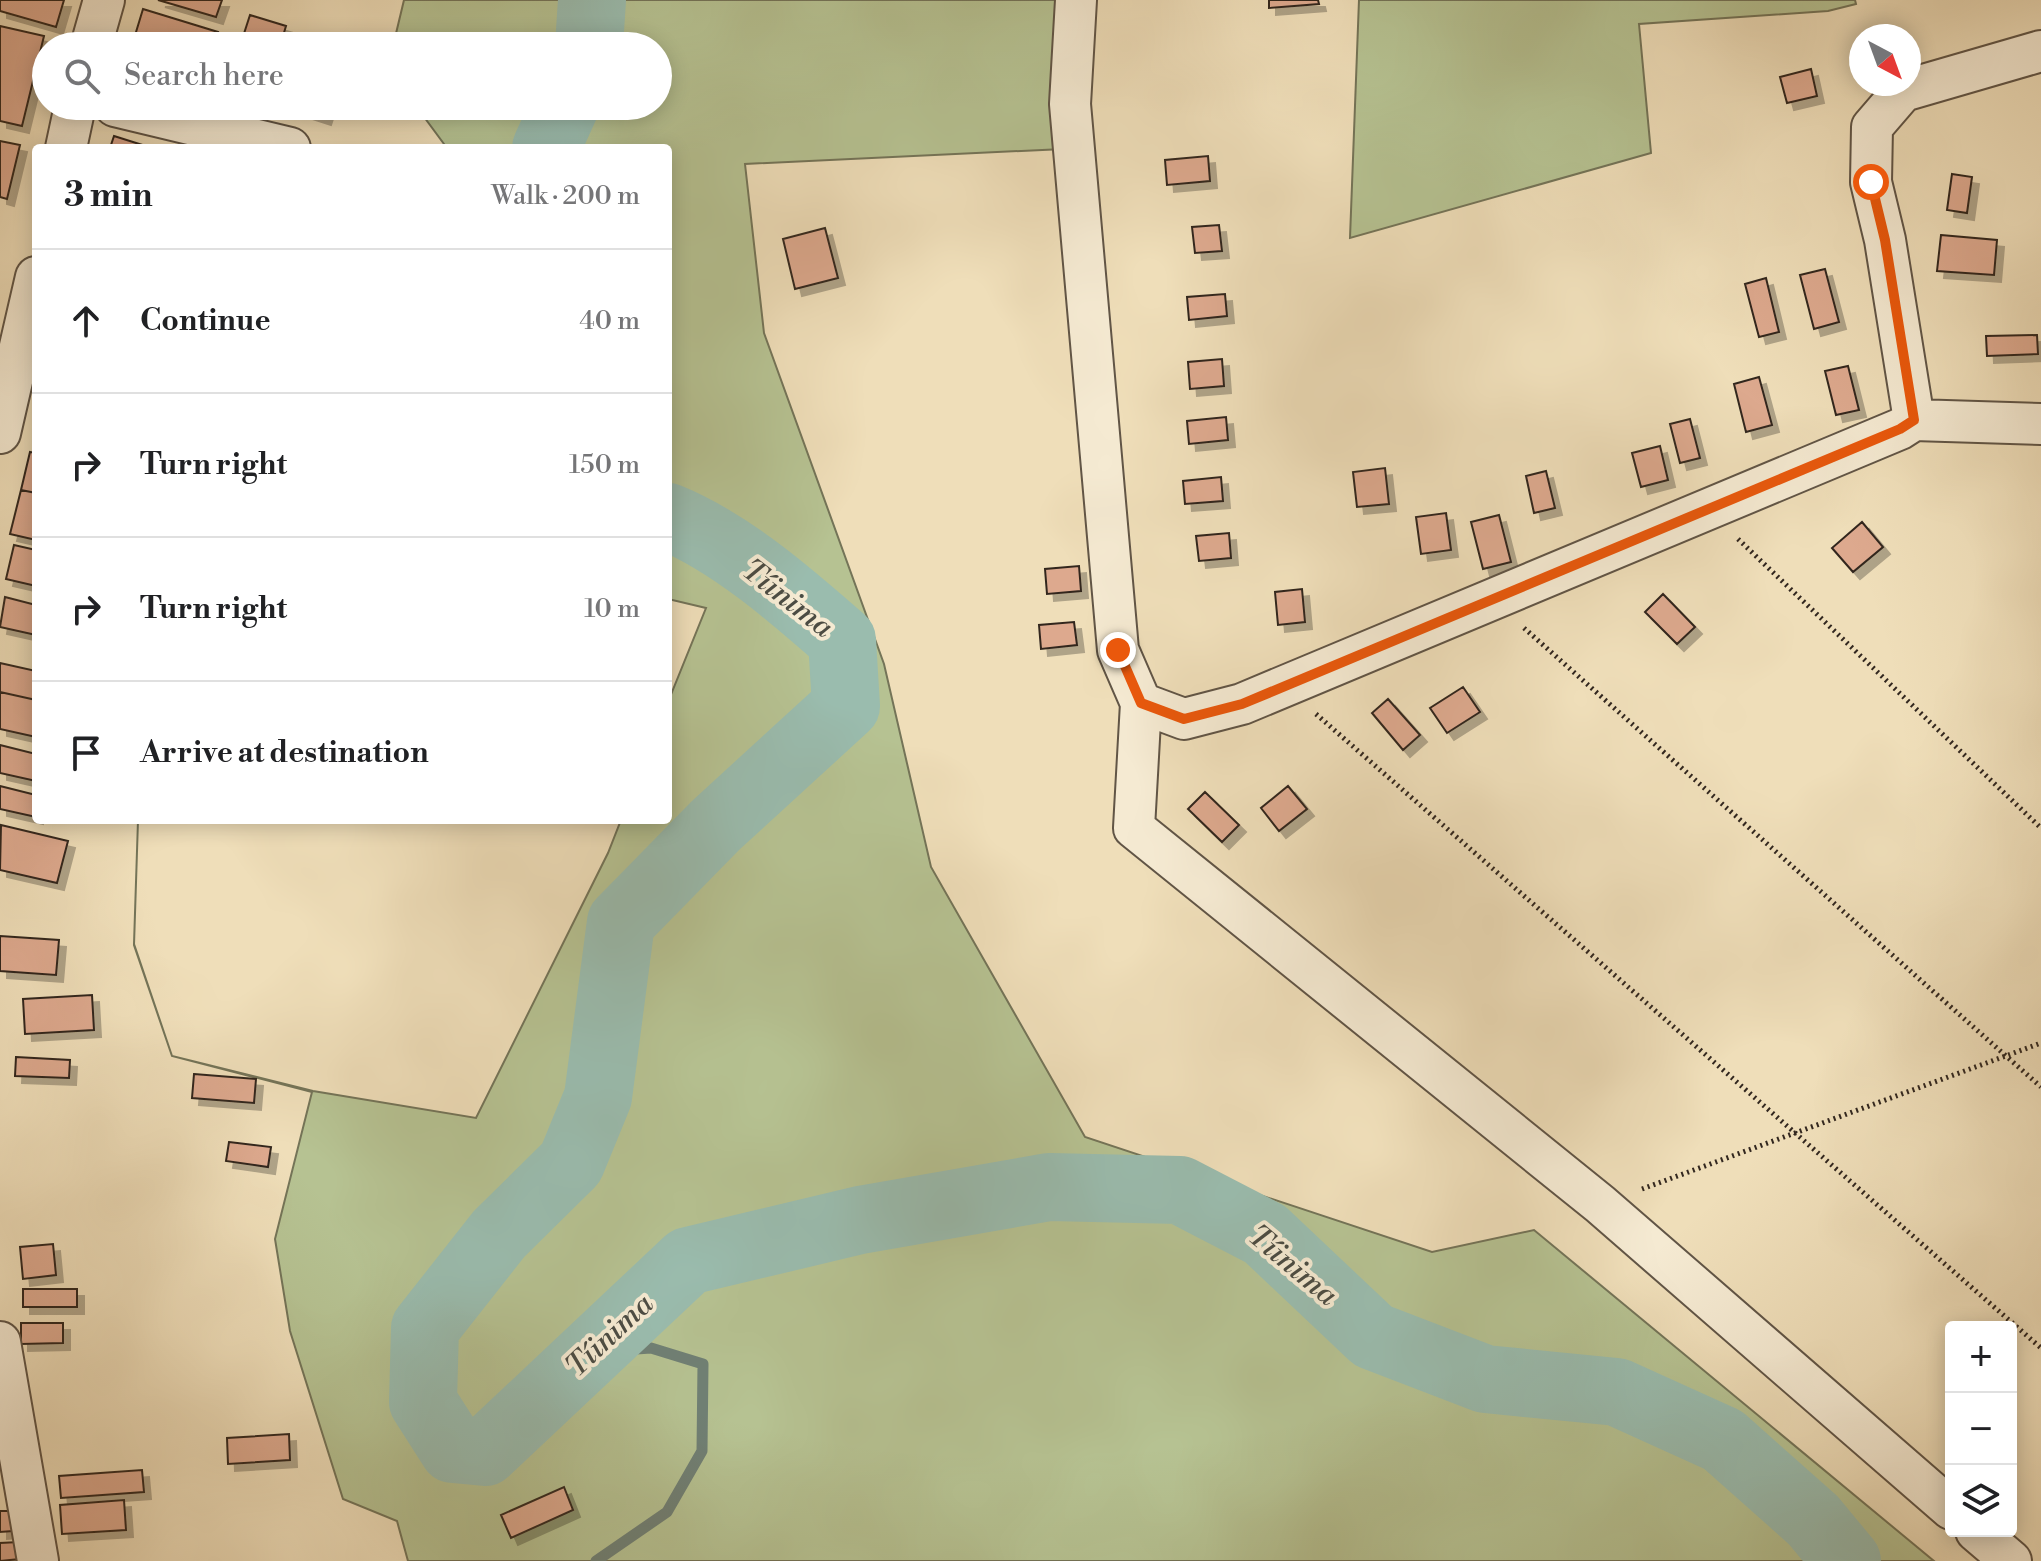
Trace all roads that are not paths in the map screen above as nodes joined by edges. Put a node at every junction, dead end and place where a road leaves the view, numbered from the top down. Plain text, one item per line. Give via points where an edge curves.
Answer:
1 (104, 0) edge
2 (1076, 0) edge
3 (95, 32) edge
4 (2041, 51) edge
5 (72, 120) edge
6 (173, 120) edge
7 (67, 144) edge
8 (273, 144) edge
9 (32, 299) edge
10 (1914, 420) junction
11 (10, 422) edge
12 (2041, 424) edge
13 (1141, 703) junction
14 (0, 1342) edge
15 (1945, 1504) edge
16 (1983, 1537) edge
17 (38, 1561) edge
18 (2011, 1561) edge

1 - 3 street
2 - 13 street via 1070,104 1118,650
4 - 10 street via 1903,91 1872,127 1871,182
5 - 7 street
6 - 8 street
9 - 11 street
10 - 12 street
10 - 13 street via 1242,704 1184,719
13 - 15 street via 1134,828 1600,1204
14 - 17 street
16 - 18 street

